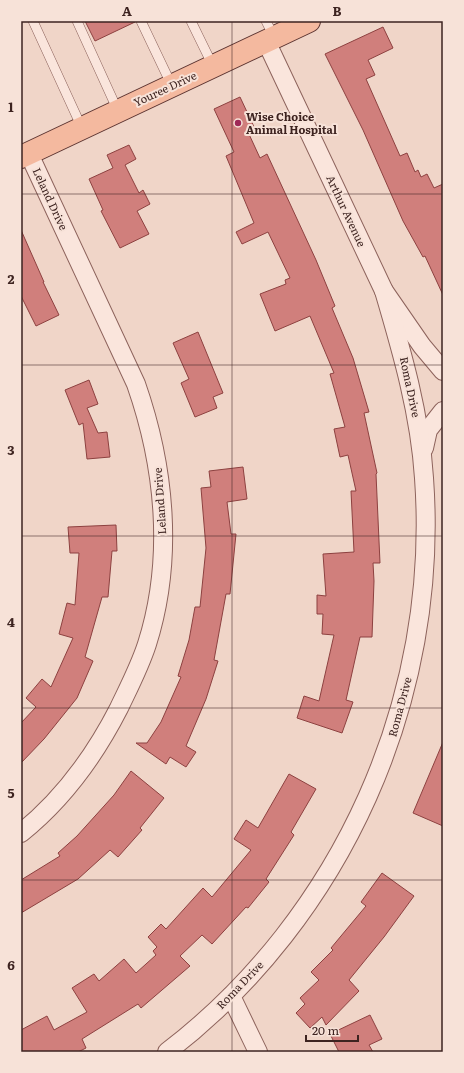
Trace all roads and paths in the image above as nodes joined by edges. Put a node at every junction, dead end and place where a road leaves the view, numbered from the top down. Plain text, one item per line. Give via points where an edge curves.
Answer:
1 (33, 21) edge
2 (77, 21) edge
3 (141, 21) edge
4 (191, 21) edge
5 (309, 21) edge
6 (269, 33) edge
7 (213, 66) junction
8 (172, 86) junction
9 (118, 111) junction
10 (82, 128) junction
11 (25, 155) edge
12 (384, 291) junction
13 (443, 371) edge
14 (443, 411) edge
15 (422, 457) junction
16 (21, 833) edge
17 (231, 996) junction
18 (167, 1052) edge
19 (258, 1052) edge

1 - 10 lane
2 - 9 lane
3 - 8 lane
4 - 7 lane
5 - 6 main road, Youree Drive
6 - 7 main road, Youree Drive
6 - 12 street, Arthur Avenue
7 - 8 main road, Youree Drive
8 - 9 main road, Youree Drive
9 - 10 main road, Youree Drive
10 - 11 main road, Youree Drive
11 - 16 street, Leland Drive via 136,384 145,408 161,483 164,556 158,601 147,645 107,732 63,792
12 - 13 street, Arthur Avenue via 422,346
12 - 15 street, Roma Drive via 404,357
14 - 15 street via 428,430
15 - 17 street, Roma Drive via 426,509 424,575 416,640 405,692 387,751 364,808 334,862 280,942
17 - 18 street, Roma Drive
17 - 19 street

